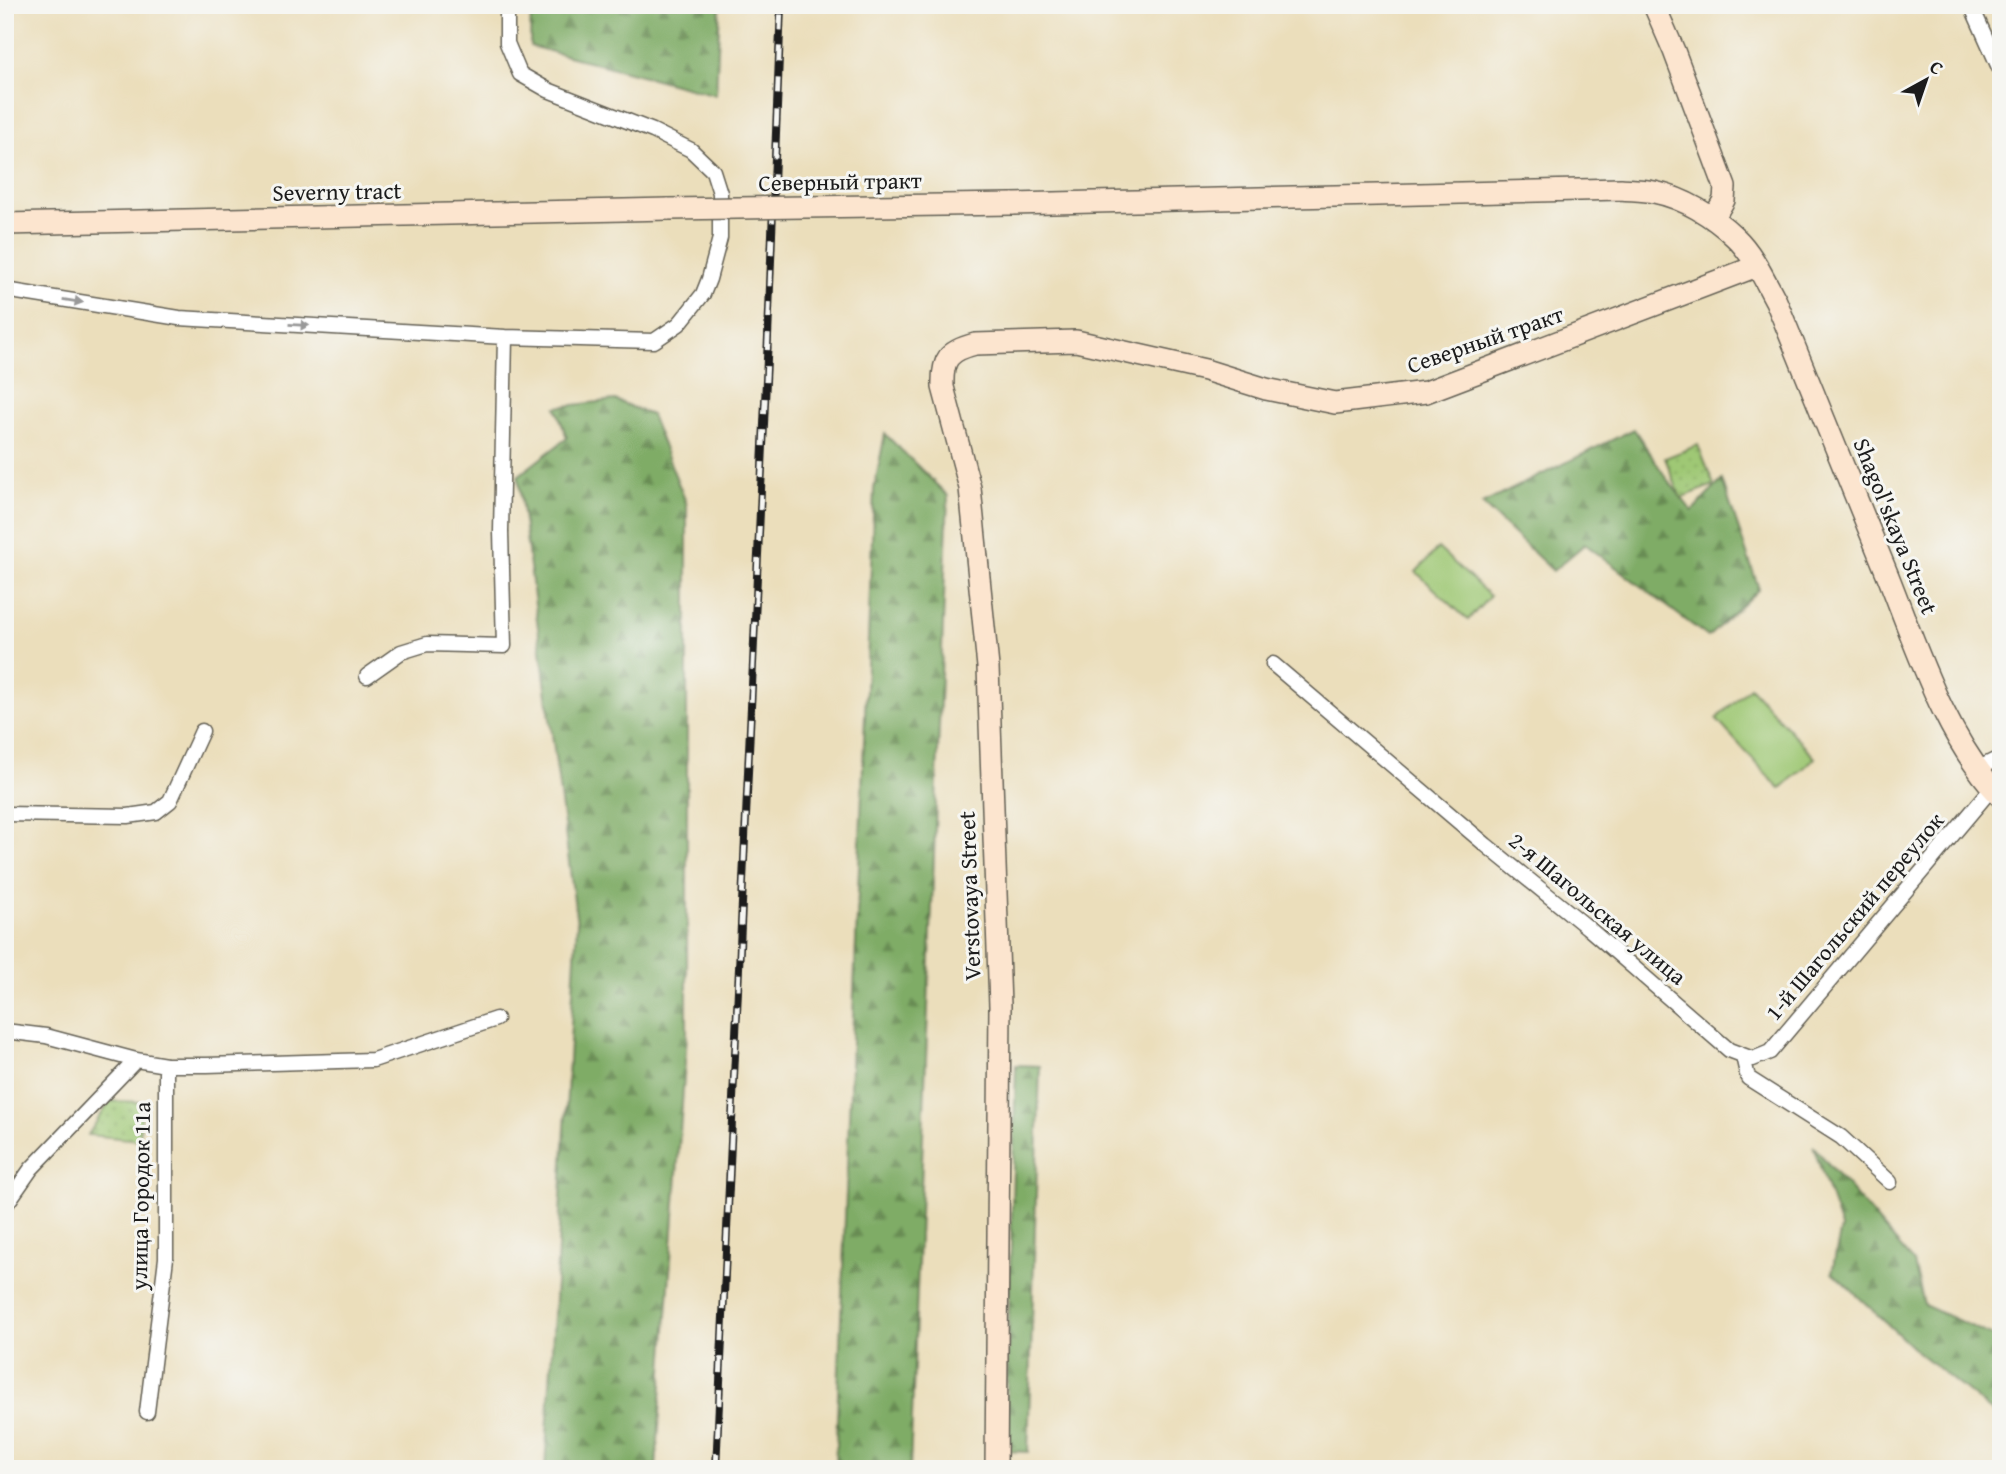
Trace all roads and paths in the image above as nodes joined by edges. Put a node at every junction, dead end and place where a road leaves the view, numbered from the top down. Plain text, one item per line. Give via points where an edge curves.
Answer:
1 (508, 5) edge
2 (1654, 5) edge
3 (1971, 5) edge
4 (2001, 72) edge
5 (669, 209) joint
6 (1713, 219) junction
7 (5, 225) edge
8 (1757, 266) junction
9 (5, 290) edge
10 (505, 338) junction
11 (975, 344) joint
12 (1273, 664) dead end
13 (367, 676) dead end
14 (202, 731) dead end
15 (2001, 757) edge
16 (1977, 769) junction
17 (1996, 792) edge
18 (5, 814) edge
19 (496, 1019) dead end
20 (5, 1031) edge
21 (1743, 1056) junction
22 (136, 1060) junction
23 (166, 1065) junction
24 (1890, 1182) dead end
25 (5, 1206) edge
26 (147, 1412) dead end
27 (996, 1469) edge

1 - 10 street via 507,43 520,74 691,150 713,171 720,193 720,238 703,294 679,324 654,341
2 - 6 main road via 1726,187
3 - 4 street
5 - 6 main road, Северный тракт, bridge via 1622,190 1653,192 1686,202
5 - 7 main road, Severny tract
6 - 8 main road, Shagol'skaya Street via 1736,237
8 - 11 main road, Северный тракт via 1426,392 1335,403 1076,341
8 - 16 main road, Shagol'skaya Street via 1776,301 1924,667
9 -> 10 street via 179,318
10 - 13 street via 504,646 427,644 401,652
11 - 27 main road, Verstovaya Street via 946,358 942,372 970,488 988,667 1000,1006
12 - 21 street, 2-я Шагольская улица via 1729,1050
14 - 18 street via 170,801 156,812 128,816
15 - 16 street
16 - 17 main road, Shagol'skaya Street
17 - 21 street, 1-й Шагольский переулок via 1770,1052 1753,1059
19 - 23 street via 373,1060
20 - 22 street via 46,1036
21 - 24 street, 2-я Шагольская улица via 1748,1078 1840,1137
22 - 23 street
22 - 25 street, улица Городок 11а via 31,1169
23 - 26 street, улица Городок 11а via 166,1258

